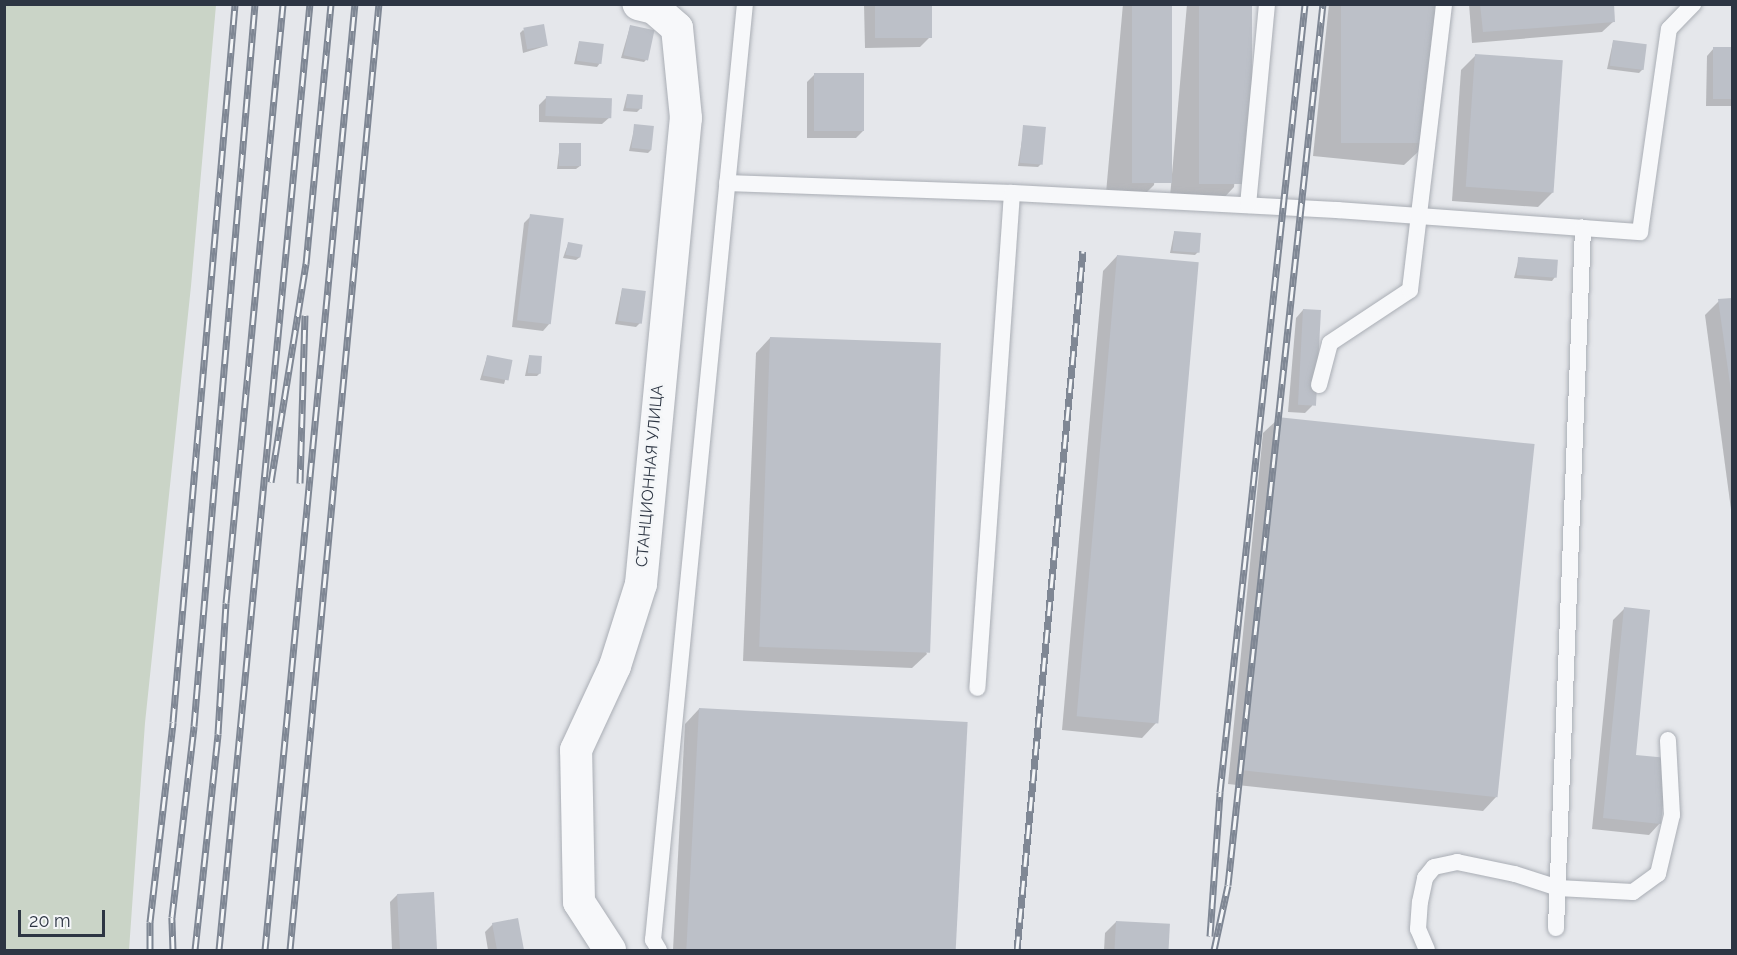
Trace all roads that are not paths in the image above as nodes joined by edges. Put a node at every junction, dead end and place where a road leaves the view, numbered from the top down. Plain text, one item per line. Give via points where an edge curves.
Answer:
1 (638, 4) edge
2 (744, 4) edge
3 (1267, 4) edge
4 (1444, 4) edge
5 (1693, 4) edge
6 (727, 183) junction
7 (1012, 193) junction
8 (1248, 206) junction
9 (1420, 216) junction
10 (1583, 228) junction
11 (1319, 386) dead end
12 (977, 687) dead end
13 (1668, 740) dead end
14 (1558, 888) junction
15 (1557, 928) dead end
16 (610, 951) edge
17 (659, 951) edge
18 (1427, 951) edge

1 - 16 street, СТАНЦИОННАЯ УЛИЦА via 654,8 677,28 686,118 641,584 615,666 576,750 579,902
2 - 6 lane
3 - 8 lane
4 - 9 lane
5 - 10 lane via 1670,28 1640,232
6 - 7 lane
6 - 17 lane via 653,940
7 - 8 lane
7 - 12 lane
8 - 9 lane
9 - 10 lane
9 - 11 lane via 1410,290 1330,343
10 - 14 lane
13 - 14 lane via 1672,815 1658,874 1633,892
14 - 15 lane
14 - 18 lane via 1457,862 1434,867 1425,878 1420,902 1418,929

